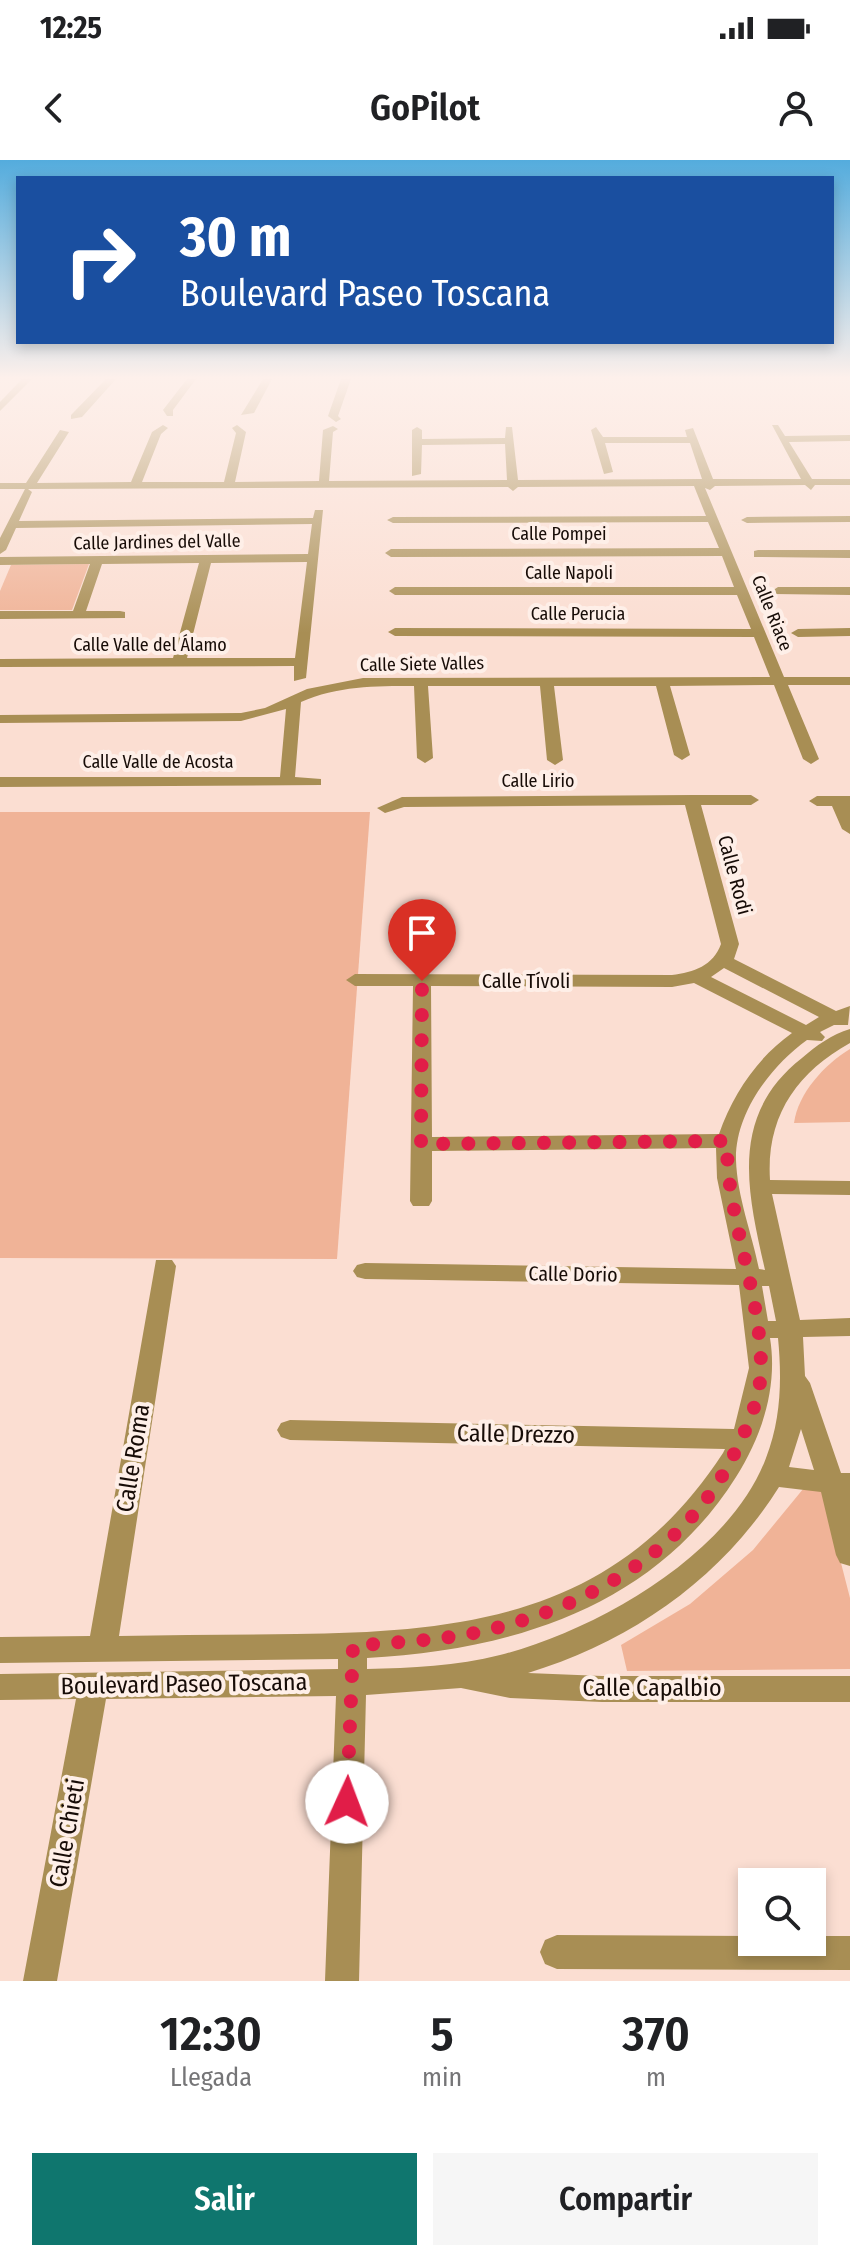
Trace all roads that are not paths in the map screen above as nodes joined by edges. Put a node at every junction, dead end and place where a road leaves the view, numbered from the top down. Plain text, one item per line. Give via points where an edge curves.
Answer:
1 (44, 464) edge
2 (144, 464) edge
3 (234, 464) edge
4 (325, 464) edge
5 (416, 464) edge
6 (511, 464) edge
7 (606, 464) edge
8 (699, 464) edge
9 (798, 464) edge
10 (608, 472) dead end
11 (416, 474) dead end
12 (324, 483) junction
13 (229, 484) junction
14 (704, 484) junction
15 (810, 484) junction
16 (850, 484) edge
17 (135, 485) junction
18 (513, 485) junction
19 (0, 489) edge
20 (28, 489) junction
21 (713, 519) junction
22 (850, 519) edge
23 (393, 520) dead end
24 (747, 520) dead end
25 (12, 525) junction
26 (0, 550) edge
27 (727, 552) junction
28 (391, 553) dead end
29 (758, 554) dead end
30 (850, 554) edge
31 (313, 558) junction
32 (206, 559) junction
33 (97, 560) junction
34 (0, 561) edge
35 (395, 591) dead end
36 (743, 591) junction
37 (778, 591) dead end
38 (850, 591) edge
39 (0, 615) edge
40 (78, 615) junction
41 (120, 615) dead end
42 (395, 632) dead end
43 (850, 632) edge
44 (761, 633) junction
45 (798, 633) dead end
46 (300, 662) junction
47 (0, 663) edge
48 (179, 663) junction
49 (299, 678) dead end
50 (421, 681) junction
51 (546, 681) junction
52 (662, 681) junction
53 (780, 681) junction
54 (850, 681) edge
55 (294, 699) junction
56 (0, 719) edge
57 (682, 755) dead end
58 (425, 758) dead end
59 (811, 759) dead end
60 (555, 760) dead end
61 (0, 782) edge
62 (287, 782) junction
63 (316, 782) dead end
64 (692, 800) junction
65 (751, 800) dead end
66 (817, 801) dead end
67 (844, 801) edge
68 (385, 808) dead end
69 (850, 829) edge
70 (724, 961) junction
71 (697, 977) junction
72 (355, 980) dead end
73 (422, 981) junction
74 (843, 1027) edge
75 (806, 1033) junction
76 (727, 1141) junction
77 (421, 1144) junction
78 (761, 1187) junction
79 (850, 1188) edge
80 (421, 1201) dead end
81 (164, 1266) dead end
82 (365, 1271) dead end
83 (750, 1277) junction
84 (781, 1278) junction
85 (850, 1327) edge
86 (789, 1329) junction
87 (757, 1330) junction
88 (794, 1370) junction
89 (290, 1430) dead end
90 (742, 1439) junction
91 (771, 1476) junction
92 (841, 1484) edge
93 (850, 1555) edge
94 (353, 1646) junction
95 (102, 1649) junction
96 (0, 1650) edge
97 (456, 1676) junction
98 (350, 1682) junction
99 (93, 1686) junction
100 (0, 1687) edge
101 (850, 1689) edge
102 (557, 1952) dead end
103 (850, 1953) edge
104 (40, 1981) edge
105 (342, 1981) edge

1 - 20 street
2 - 17 street
3 - 13 street
4 - 12 street
5 - 11 street
6 - 18 street
7 - 10 street
8 - 14 street, Calle Riace
9 - 15 street
12 - 13 street
12 - 18 street
13 - 17 street
14 - 15 street
14 - 18 street
14 - 21 street, Calle Riace
15 - 16 street
17 - 20 street
18 - 20 street
19 - 20 street
20 - 25 street
21 - 23 street
21 - 27 street, Calle Riace
22 - 24 street
25 - 26 street
25 - 31 street via 318,516
27 - 28 street, Calle Pompei
27 - 36 street, Calle Riace
29 - 30 street
31 - 32 street, Calle Jardines del Valle
31 - 46 street
32 - 33 street, Calle Jardines del Valle
32 - 48 street
33 - 34 street, Calle Jardines del Valle
33 - 40 street
35 - 36 street, Calle Napoli
36 - 44 street, Calle Riace
37 - 38 street
39 - 40 street
40 - 41 street
42 - 44 street, Calle Perucia
43 - 45 street
44 - 53 street, Calle Riace
46 - 48 street, Calle Valle del Álamo
46 - 49 street
47 - 48 street, Calle Valle del Álamo
50 - 51 street, Calle Siete Valles
50 - 55 street, Calle Siete Valles via 349,684
50 - 58 street
51 - 52 street, Calle Siete Valles
51 - 60 street
52 - 53 street, Calle Siete Valles
52 - 57 street
53 - 54 street, Calle Siete Valles
53 - 59 street, Calle Riace
55 - 56 street, Calle Siete Valles via 241,717
55 - 62 street
61 - 62 street, Calle Valle de Acosta
62 - 63 street, Calle Valle de Acosta
64 - 65 street, Calle Lirio
64 - 68 street, Calle Lirio via 402,802
64 - 70 street, Calle Rodi via 730,944
66 - 67 street
67 - 69 street
70 - 71 street, Calle Tívoli
70 - 74 street
71 - 73 street, Calle Tívoli
71 - 75 street
72 - 73 street, Calle Tívoli
73 - 77 street
74 - 75 street, Boulevard Paseo Toscana
74 - 78 street, Boulevard Paseo Toscana via 784,1085 767,1115 760,1142
75 - 76 street, Boulevard Paseo Toscana via 754,1079
76 - 77 street
76 - 83 street, Boulevard Paseo Toscana via 727,1169
77 - 80 street
78 - 79 street
78 - 84 street, Boulevard Paseo Toscana
81 - 95 street, Calle Roma
82 - 83 street, Calle Dorio
83 - 84 street, Calle Dorio
83 - 87 street, Boulevard Paseo Toscana
84 - 86 street, Boulevard Paseo Toscana
85 - 86 street
86 - 87 street
86 - 88 street, Boulevard Paseo Toscana
87 - 90 street, Boulevard Paseo Toscana via 761,1370
88 - 91 street, Boulevard Paseo Toscana via 789,1417
88 - 92 street
89 - 90 street, Calle Drezzo
90 - 94 street, Boulevard Paseo Toscana via 717,1487 666,1546 602,1588 531,1619 471,1634
91 - 92 street
91 - 97 street, Boulevard Paseo Toscana via 703,1565 655,1600 578,1641 501,1668
92 - 93 street
94 - 95 street, Boulevard Paseo Toscana
94 - 98 street
95 - 96 street, Boulevard Paseo Toscana
97 - 98 street, Boulevard Paseo Toscana
97 - 101 street, Calle Capalbio via 572,1688
98 - 99 street, Boulevard Paseo Toscana
98 - 105 street
99 - 100 street, Boulevard Paseo Toscana
99 - 104 street, Calle Chieti
102 - 103 street

